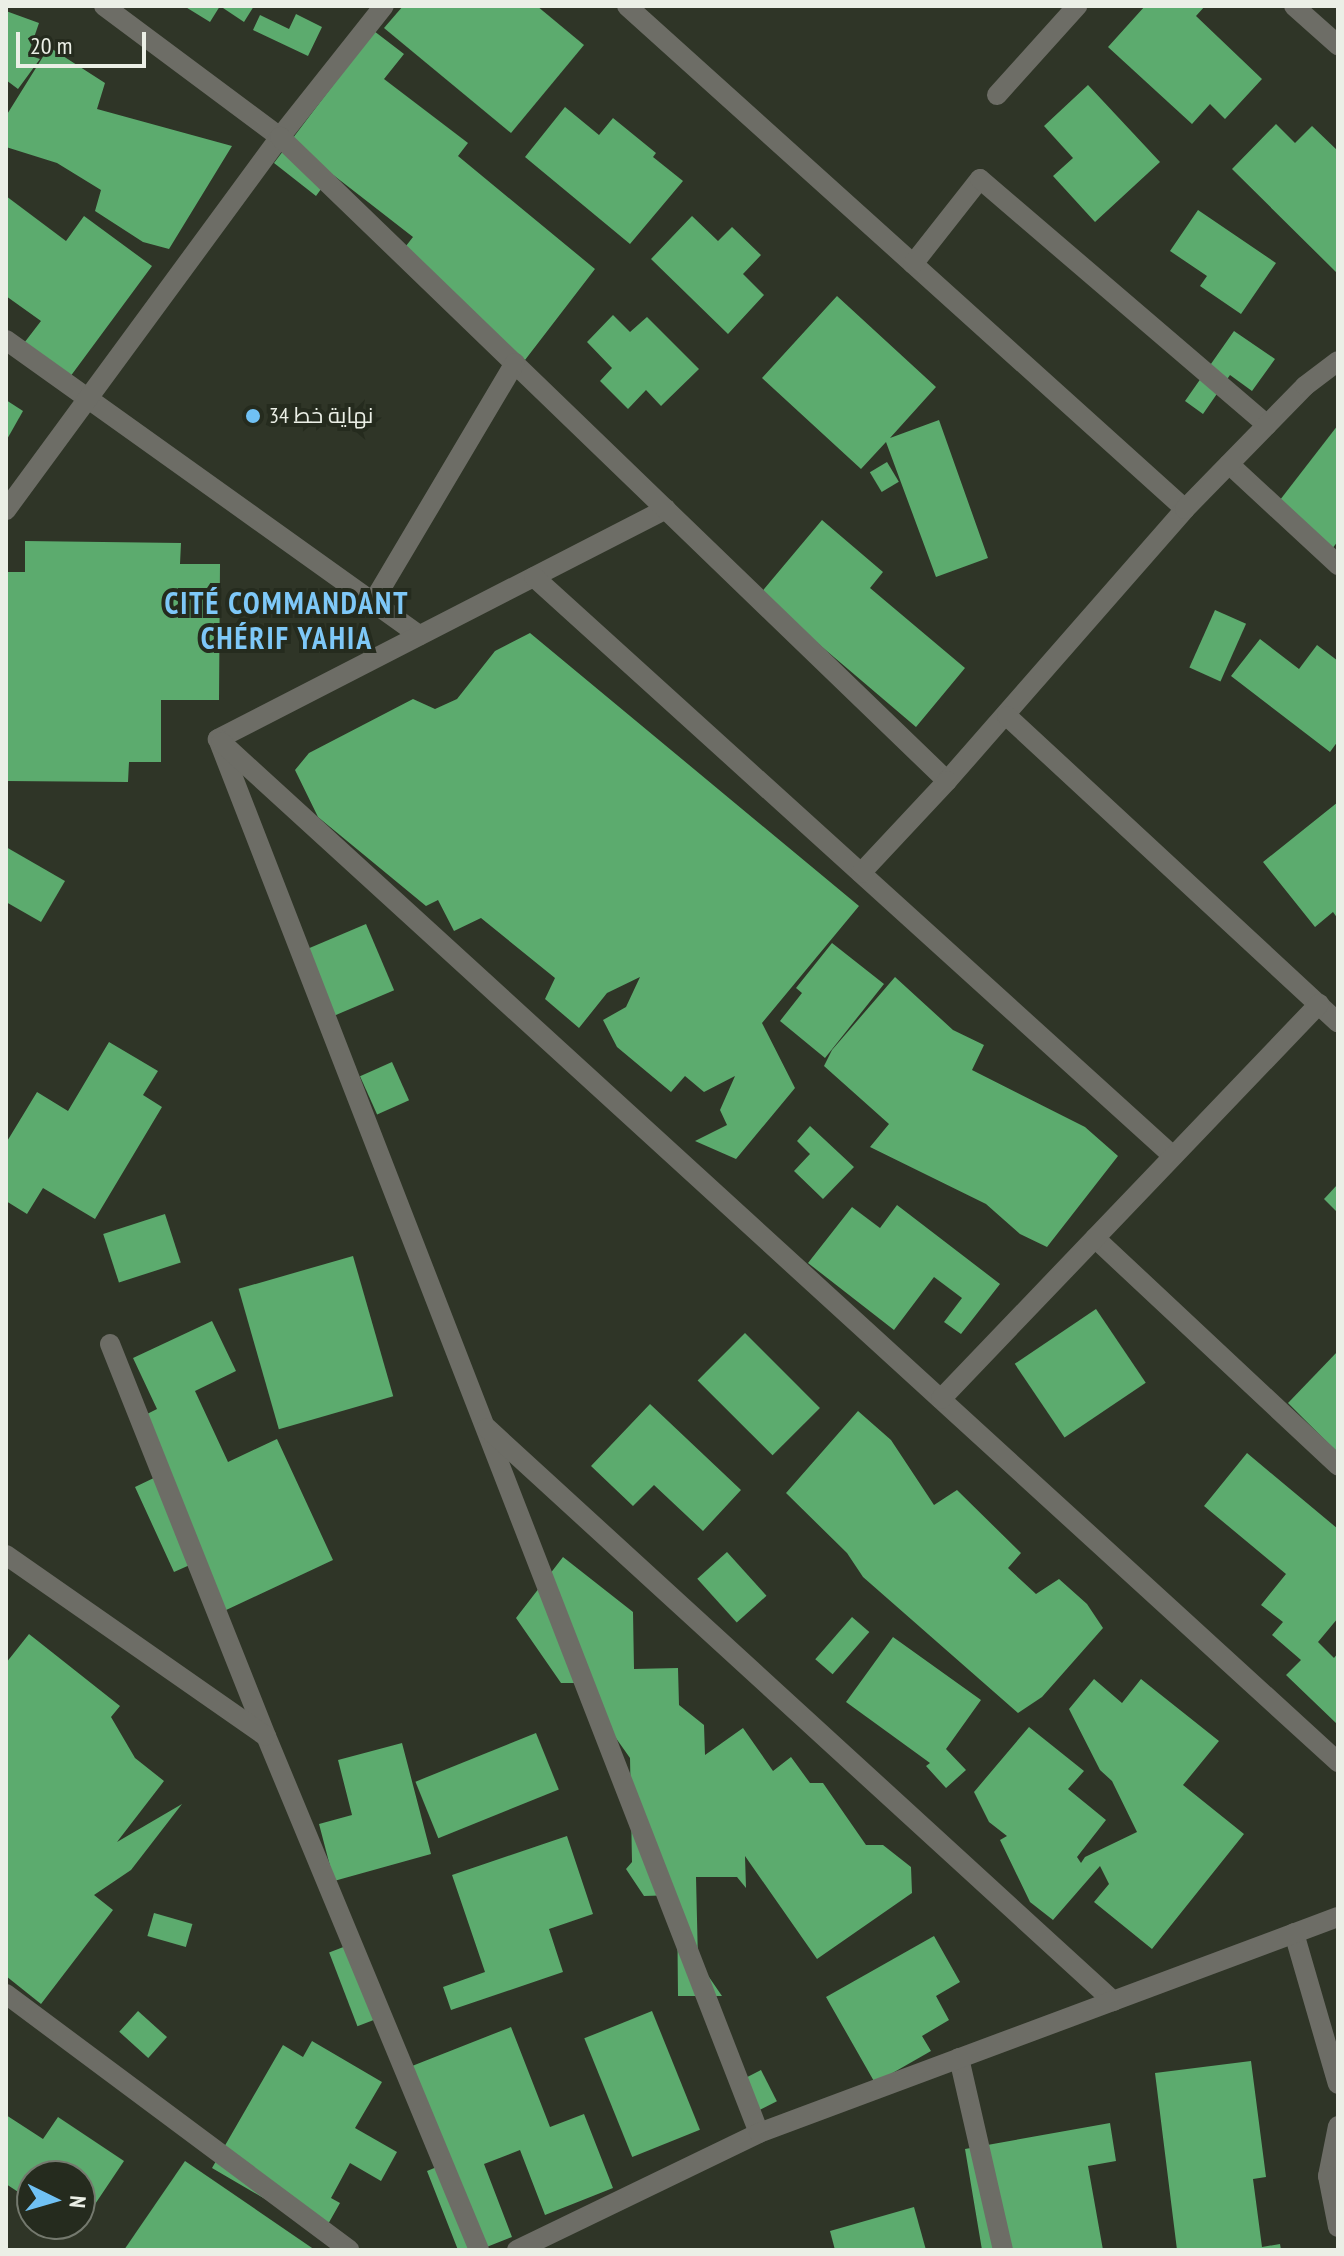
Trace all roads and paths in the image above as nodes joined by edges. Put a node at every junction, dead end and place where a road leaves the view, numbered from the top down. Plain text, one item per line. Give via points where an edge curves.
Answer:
1 (104, 6) edge
2 (384, 6) edge
3 (627, 6) edge
4 (1077, 6) edge
5 (1294, 6) edge
6 (1338, 45) edge
7 (997, 95) dead end
8 (280, 137) junction
9 (913, 264) junction
10 (6, 340) edge
11 (1338, 361) edge
12 (515, 363) junction
13 (86, 398) junction
14 (1267, 425) junction
15 (1229, 464) junction
16 (666, 509) junction
17 (1185, 509) junction
18 (6, 510) edge
19 (1338, 565) edge
20 (534, 577) junction
21 (373, 602) junction
22 (419, 635) junction
23 (1007, 716) junction
24 (218, 739) junction
25 (947, 781) junction
26 (861, 873) junction
27 (1319, 1004) junction
28 (1338, 1022) edge
29 (1173, 1156) junction
30 (1095, 1238) junction
31 (110, 1344) dead end
32 (941, 1399) junction
33 (484, 1425) junction
34 (1338, 1465) edge
35 (6, 1555) edge
36 (266, 1736) junction
37 (1338, 1762) edge
38 (1338, 1917) edge
39 (1294, 1933) junction
40 (6, 1994) edge
41 (1113, 2001) junction
42 (959, 2058) junction
43 (1338, 2084) edge
44 (1338, 2126) edge
45 (759, 2133) junction
46 (1338, 2227) edge
47 (349, 2250) edge
48 (479, 2250) edge
49 (517, 2250) edge
50 (1003, 2250) edge

1 - 8 street
2 - 8 street
3 - 9 street
4 - 7 street
5 - 6 street
8 - 12 street
8 - 13 street
9 - 14 street via 980,179
9 - 17 street
10 - 13 street
11 - 14 street
12 - 16 street
12 - 21 street
13 - 18 street
13 - 21 street
14 - 15 street
15 - 17 street
15 - 19 street
16 - 20 street
16 - 25 street
17 - 23 street
20 - 22 street
20 - 26 street
21 - 22 street
22 - 24 street
23 - 25 street
23 - 27 street
24 - 32 street
24 - 33 street
25 - 26 street
26 - 29 street
27 - 28 street
27 - 29 street
29 - 30 street
30 - 32 street
30 - 34 street
31 - 36 street
32 - 37 street
33 - 41 street
33 - 45 street
35 - 36 street
36 - 48 street
38 - 39 street
39 - 41 street
39 - 43 street
40 - 47 street
41 - 42 street
42 - 45 street
42 - 50 street
44 - 46 street via 1328,2176
45 - 49 street

